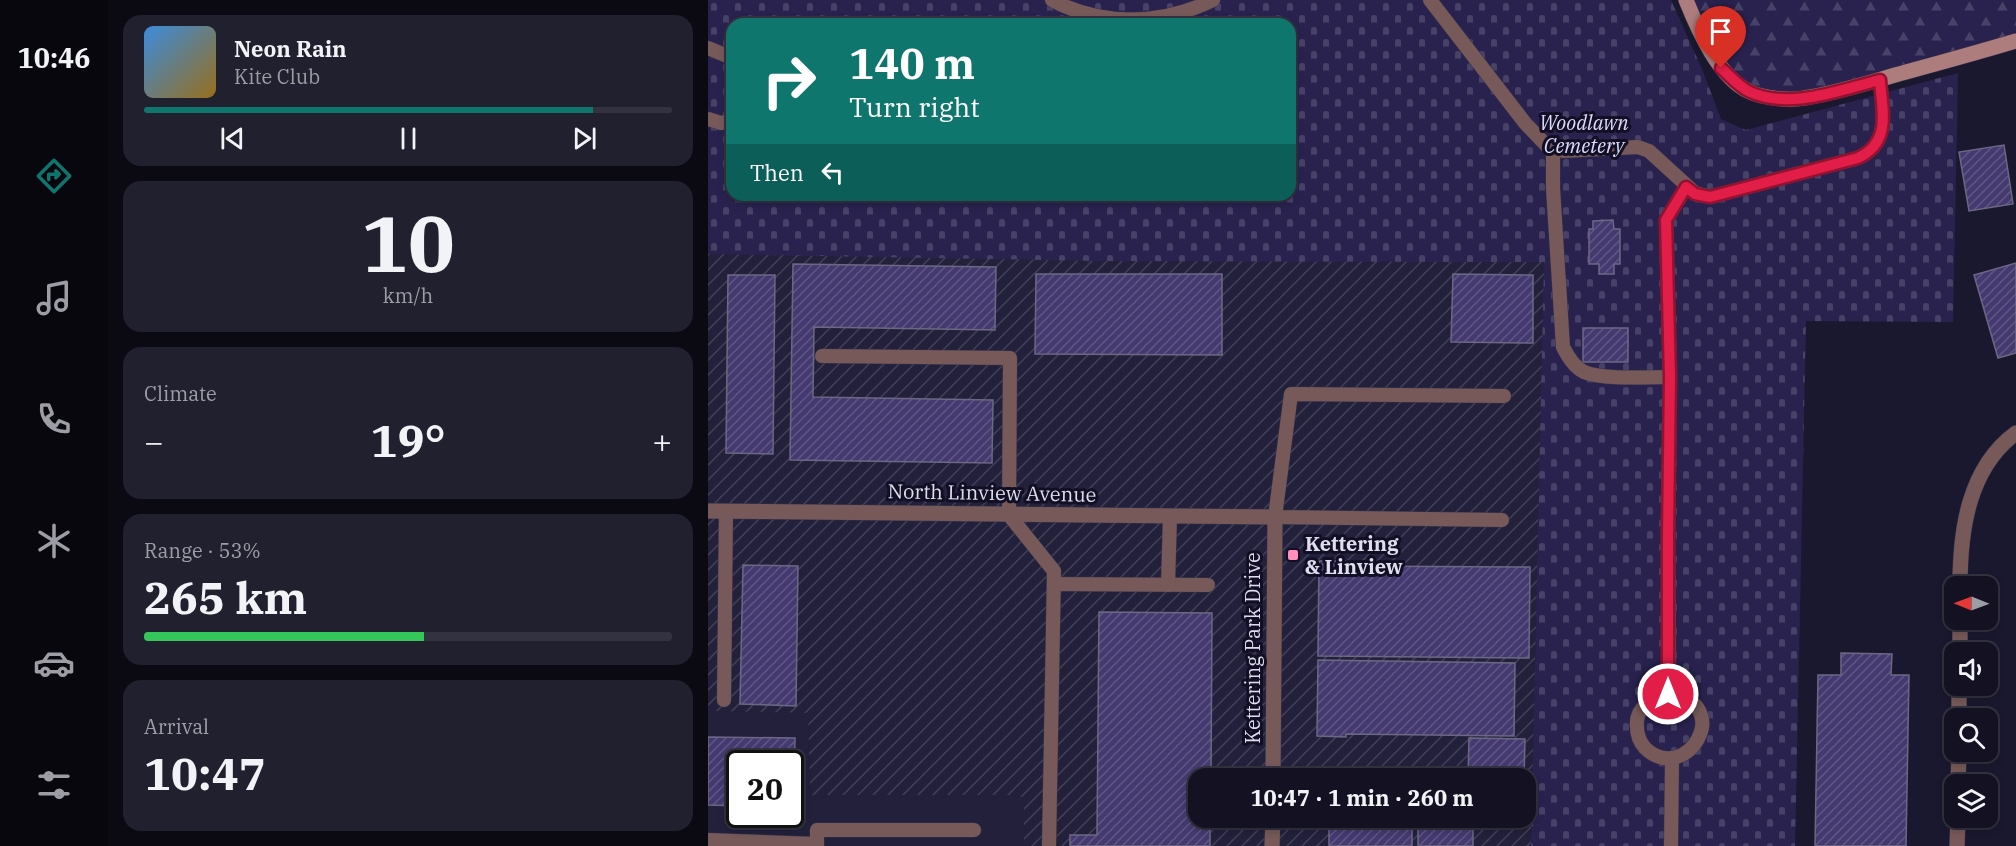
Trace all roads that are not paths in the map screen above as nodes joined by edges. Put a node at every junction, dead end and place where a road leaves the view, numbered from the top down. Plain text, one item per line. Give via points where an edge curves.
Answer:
1 (1052, 0) edge
2 (1214, 0) edge
3 (1430, 0) edge
4 (1686, 0) edge
5 (1106, 18) edge
6 (1165, 18) edge
7 (2016, 41) edge
8 (708, 48) edge
9 (726, 56) edge
10 (1880, 80) junction
11 (708, 119) edge
12 (726, 122) edge
13 (1553, 149) junction
14 (1686, 187) junction
15 (822, 357) dead end
16 (1670, 377) junction
17 (1504, 396) dead end
18 (2016, 434) edge
19 (708, 511) edge
20 (726, 511) junction
21 (1009, 515) junction
22 (1170, 516) junction
23 (1275, 517) junction
24 (1502, 520) dead end
25 (1960, 576) edge
26 (1054, 584) junction
27 (1168, 585) junction
28 (1208, 585) dead end
29 (1668, 694) junction
30 (724, 700) dead end
31 (1672, 759) junction
32 (1273, 768) edge
33 (1273, 828) edge
34 (1958, 828) edge
35 (974, 830) dead end
36 (708, 840) edge
37 (817, 845) edge
38 (1050, 846) edge
39 (1272, 846) edge
40 (1671, 846) edge
41 (1957, 846) edge

1 - 5 lane
2 - 6 lane
3 - 13 lane via 1525,123
4 - 10 street via 1721,68 1751,92 1802,99
7 - 10 street
8 - 9 lane
10 - 14 lane via 1883,127 1868,153 1710,197
11 - 12 lane
13 - 14 lane via 1638,147 1650,152
13 - 16 lane via 1563,347 1570,360 1584,372
14 - 16 lane via 1666,220
15 - 21 lane via 1010,358
16 - 29 lane
17 - 23 lane via 1291,394
18 - 25 street via 2002,443 1973,490 1960,554
19 - 20 street, North Linview Avenue
20 - 21 street, North Linview Avenue
20 - 30 lane
21 - 22 street, North Linview Avenue
21 - 26 lane via 1054,571
22 - 23 street, North Linview Avenue
22 - 27 lane
23 - 24 lane
23 - 32 street, Kettering Park Drive
26 - 27 lane
26 - 38 lane
27 - 28 lane
29 - 31 lane via 1684,696 1695,703 1702,728 1687,752
29 - 31 lane via 1643,706 1636,719 1638,737 1646,748
31 - 40 lane
33 - 39 street
34 - 41 street
35 - 37 lane via 817,830
36 - 37 lane

